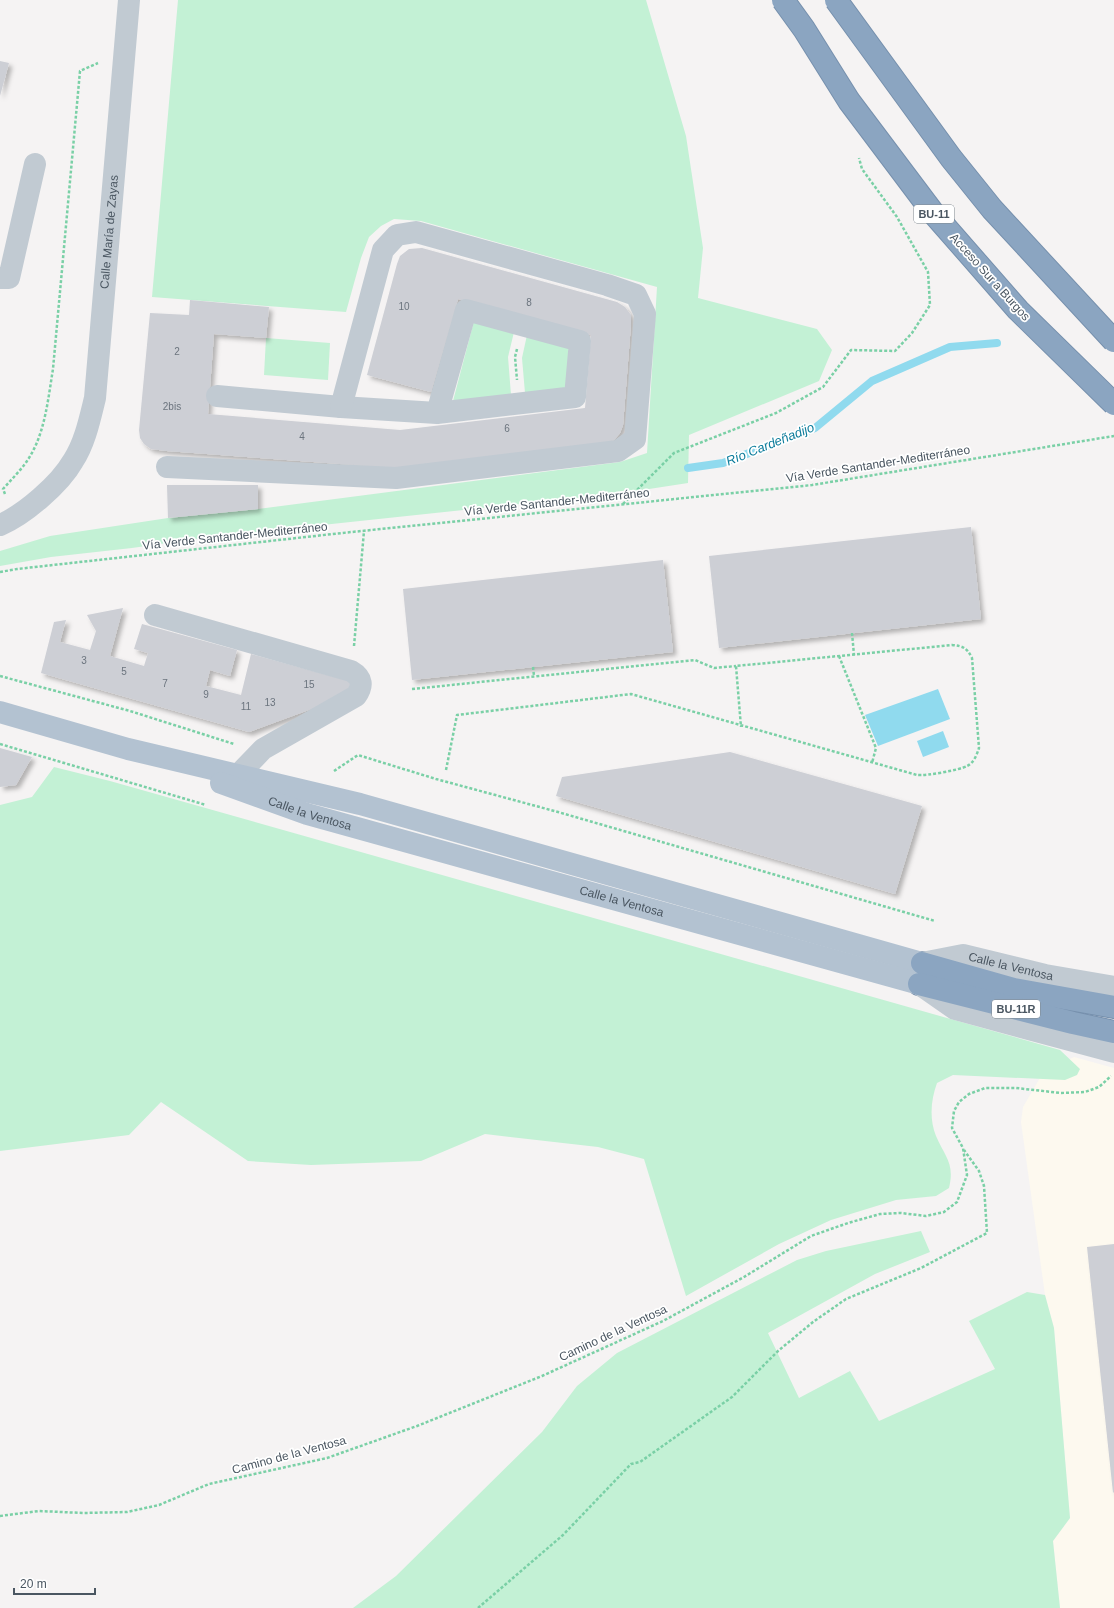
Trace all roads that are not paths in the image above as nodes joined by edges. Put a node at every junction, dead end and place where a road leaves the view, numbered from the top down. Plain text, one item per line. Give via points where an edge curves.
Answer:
1 (129, 0) edge
2 (783, 0) edge
3 (836, 0) edge
4 (35, 164) dead end
5 (0, 278) edge
6 (1114, 341) edge
7 (217, 396) dead end
8 (1114, 404) edge
9 (341, 407) junction
10 (437, 413) junction
11 (167, 467) dead end
12 (0, 525) edge
13 (155, 615) dead end
14 (0, 712) edge
15 (128, 749) junction
16 (238, 775) junction
17 (921, 974) junction
18 (1114, 987) edge
19 (1114, 1007) edge
20 (1114, 1032) edge
21 (1114, 1052) edge

1 - 12 street, Calle María de Zayas via 95,398 87,430 74,461 49,491 12,520
2 - 8 highway, Acceso Sur a Burgos / BU-11, bridge via 849,100 934,214 1018,310
3 - 6 highway, bridge via 951,158 992,209
4 - 5 street via 9,278
7 - 9 street
9 - 10 street
9 - 11 street via 383,250 397,236 416,232 607,285 636,295 645,314 635,439 618,451 396,478
10 - 10 street via 466,310 580,341 575,397
13 - 16 street via 358,675 361,689 356,696 263,748
14 - 15 main road, Calle la Ventosa
15 - 16 main road, Calle la Ventosa
15 - 17 main road, Calle la Ventosa via 307,814
16 - 17 main road, Calle la Ventosa via 360,804
17 - 18 street, Calle la Ventosa via 963,955 1045,975
17 - 19 highway, BU-11R
17 - 20 highway, BU-11R via 1073,1023
17 - 21 street, Calle la Ventosa via 955,1009

